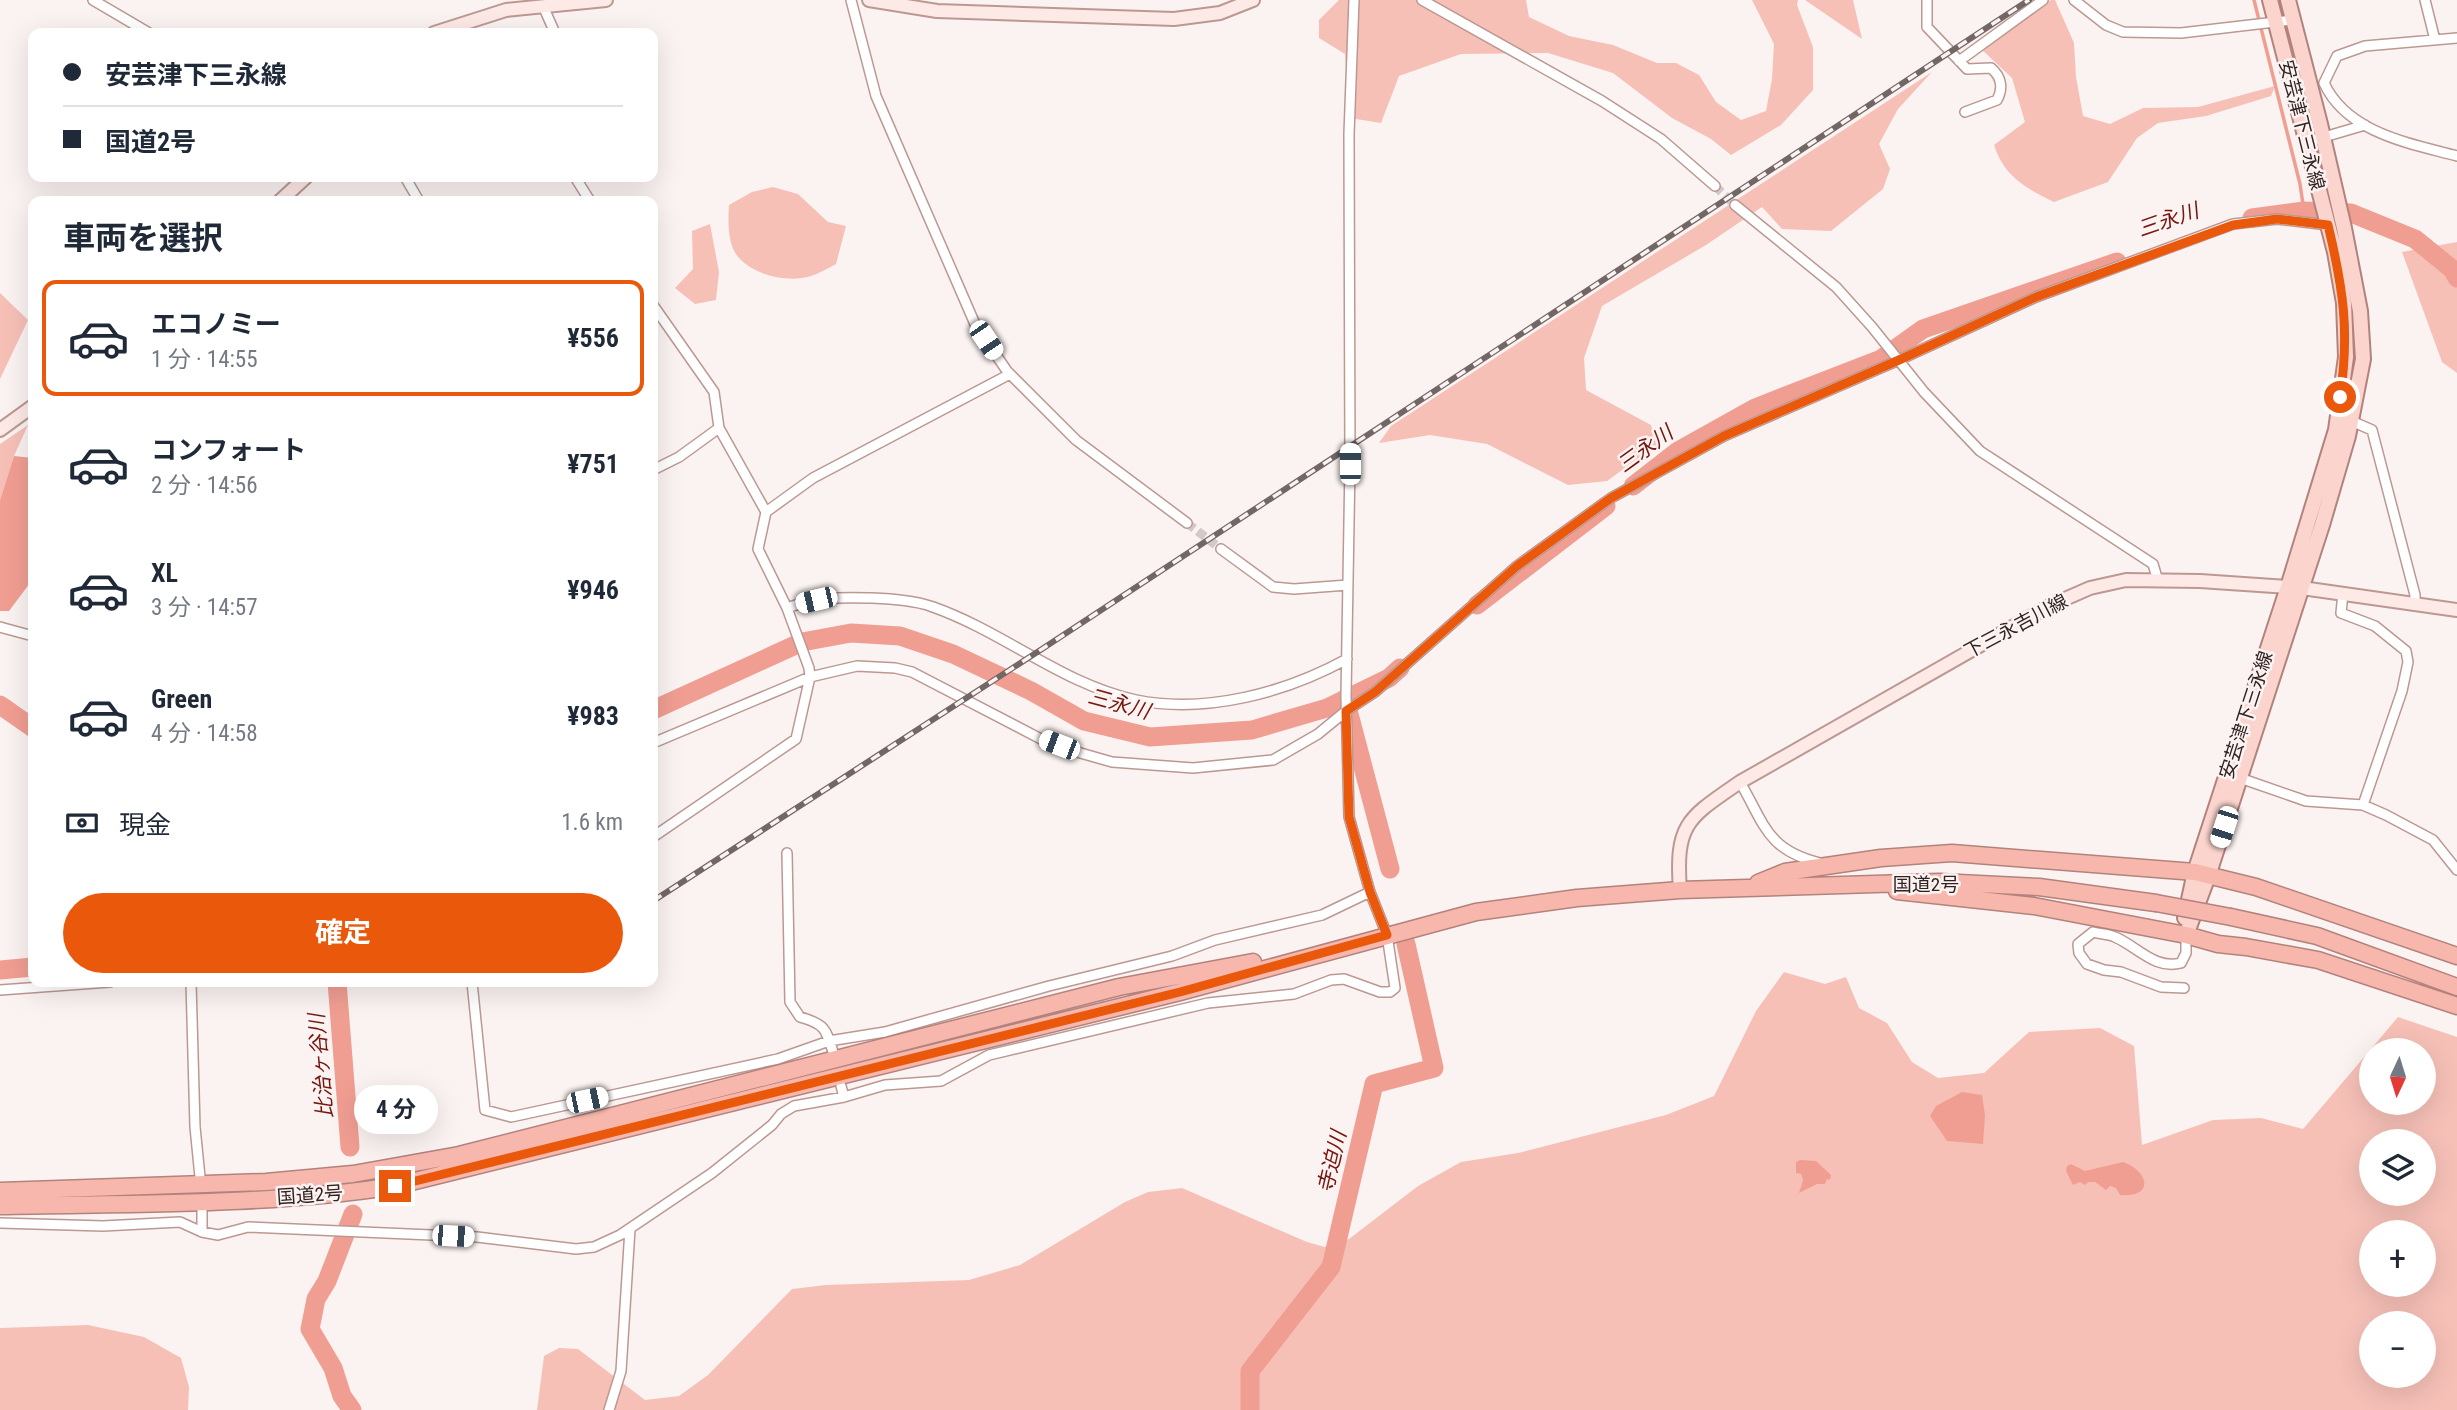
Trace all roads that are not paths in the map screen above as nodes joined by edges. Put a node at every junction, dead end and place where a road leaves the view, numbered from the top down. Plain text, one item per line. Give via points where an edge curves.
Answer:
1 (93, 0) edge
2 (606, 0) edge
3 (851, 0) edge
4 (869, 0) edge
5 (1253, 0) edge
6 (1354, 0) edge
7 (1422, 0) edge
8 (1927, 0) edge
9 (2043, 0) edge
10 (2074, 0) edge
11 (2270, 0) edge
12 (2288, 0) edge
13 (2425, 0) edge
14 (543, 6) junction
15 (2292, 20) junction
16 (2265, 24) junction
17 (141, 28) edge
18 (450, 28) edge
19 (553, 28) edge
20 (2457, 38) edge
21 (2435, 40) junction
22 (1959, 61) junction
23 (1965, 112) dead end
24 (2365, 125) junction
25 (2323, 136) junction
26 (2306, 142) junction
27 (2457, 156) edge
28 (300, 182) edge
29 (1715, 187) tunnel mouth
30 (285, 196) edge
31 (1735, 205) tunnel mouth
32 (2328, 225) junction
33 (658, 312) edge
34 (1897, 358) junction
35 (1010, 374) junction
36 (28, 410) edge
37 (2344, 419) junction
38 (719, 428) junction
39 (0, 430) edge
40 (658, 467) edge
41 (766, 512) junction
42 (1187, 523) tunnel mouth
43 (1221, 549) tunnel mouth
44 (2158, 581) junction
45 (1348, 585) junction
46 (2295, 588) junction
47 (2343, 593) junction
48 (2415, 604) junction
49 (2457, 610) edge
50 (788, 612) junction
51 (0, 627) edge
52 (28, 635) edge
53 (1347, 659) junction
54 (809, 673) junction
55 (1346, 711) junction
56 (658, 741) edge
57 (2233, 775) junction
58 (1740, 782) junction
59 (2363, 805) junction
60 (658, 834) edge
61 (787, 853) dead end
62 (1829, 866) junction
63 (2457, 870) edge
64 (2201, 874) junction
65 (1854, 884) junction
66 (1749, 887) junction
67 (1680, 890) junction
68 (1370, 892) junction
69 (1387, 935) junction
70 (2186, 935) junction
71 (2457, 956) edge
72 (41, 987) edge
73 (191, 987) edge
74 (473, 987) edge
75 (2457, 987) edge
76 (2184, 988) dead end
77 (0, 990) edge
78 (2457, 1006) edge
79 (830, 1041) junction
80 (833, 1052) dead end
81 (841, 1086) dead end
82 (844, 1097) junction
83 (201, 1183) junction
84 (0, 1191) edge
85 (202, 1201) junction
86 (0, 1206) edge
87 (0, 1223) edge
88 (630, 1229) junction
89 (202, 1232) junction
90 (609, 1410) edge

1 - 17 street
2 - 14 main road
3 - 35 street via 876,96 975,324
4 - 5 main road via 937,11 1174,19 1220,13
6 - 45 street via 1349,134
7 - 29 street via 1612,107 1661,139
8 - 22 street via 1927,27
9 - 22 street
10 - 16 street via 2123,32 2181,33
11 - 16 main road, 安芸津下三永線
12 - 15 main road, 安芸津下三永線
13 - 21 street
14 - 18 main road via 506,10
14 - 19 street
15 - 16 street
15 - 25 main road, 安芸津下三永線
16 - 26 main road, 安芸津下三永線
20 - 21 street
21 - 24 street via 2365,46 2337,56 2324,83 2343,109
22 - 23 street via 1967,69 1991,68 2001,89 1997,100
24 - 25 street
24 - 27 street via 2384,136
25 - 26 street
25 - 37 main road, 安芸津下三永線 via 2360,312 2363,359
26 - 32 main road, 安芸津下三永線
28 - 30 main road
31 - 34 street via 1836,287
32 - 34 street via 2277,219 2233,225 2036,297
32 - 37 main road, 安芸津下三永線 via 2344,303
33 - 38 street via 713,392
34 - 44 street via 1980,451 2153,564
34 - 55 street via 1724,436 1611,498 1517,566 1375,692
35 - 41 street via 813,478
35 - 42 street via 1076,440
36 - 39 main road
37 - 46 main road, 安芸津下三永線 via 2336,430
37 - 48 street via 2372,430
38 - 40 street
38 - 41 street
41 - 50 street via 758,549
43 - 45 street via 1273,587
44 - 46 main road, 下三永吉川線
44 - 58 main road, 下三永吉川線 via 2126,580 2090,588 2051,605
45 - 53 street
46 - 47 main road, 下三永吉川線
46 - 57 main road, 安芸津下三永線
47 - 48 main road, 下三永吉川線
47 - 59 street via 2341,613 2375,626 2406,651 2408,662
48 - 49 main road, 下三永吉川線
50 - 53 street via 832,596 930,606 976,624 1057,671 1114,694 1153,702 1192,704 1271,691
50 - 54 street
51 - 52 street
53 - 55 street
54 - 55 street via 857,666 912,672 1077,752 1112,761 1193,768 1273,760
54 - 56 street
54 - 60 street via 796,739
55 - 68 street via 1349,817
57 - 59 street via 2306,801
57 - 64 main road, 安芸津下三永線
58 - 62 street via 1775,843
58 - 67 main road, 下三永吉川線 via 1700,810 1685,828 1678,848
59 - 63 street via 2433,840
61 - 79 street via 790,1002 800,1017 826,1030
62 - 64 highway via 1952,853
62 - 66 highway via 1784,872
64 - 70 main road, 安芸津下三永線
64 - 71 highway via 2256,887
65 - 66 highway, 国道2号
65 - 70 highway via 2034,906
65 - 75 highway, 国道2号, bridge via 2039,887 2156,903 2317,936
66 - 67 highway, 国道2号
67 - 69 highway, 国道2号 via 1476,912
68 - 69 street
68 - 79 street via 1322,915 1215,940 1172,956 885,1032
69 - 82 street via 1395,978 1390,992 1344,979 1294,994 1208,1003 989,1055 941,1081 885,1085
69 - 83 highway, 国道2号 via 1119,987 459,1155 353,1174
69 - 85 highway, 国道2号 via 1180,992 395,1186 343,1194
70 - 76 street via 2181,963 2169,966 2113,936 2093,932 2078,944 2087,964 2161,987
70 - 78 highway via 2318,960
72 - 77 street
73 - 83 street
74 - 79 street via 485,1110 511,1117 778,1059
79 - 80 street
81 - 82 street
82 - 88 street via 794,1106 712,1172
83 - 84 highway, 国道2号
83 - 85 street
85 - 86 highway, 国道2号
85 - 89 street
87 - 89 street via 103,1226 180,1222
88 - 89 street via 594,1247 576,1249 383,1231 248,1227 218,1235
88 - 90 street via 621,1371

